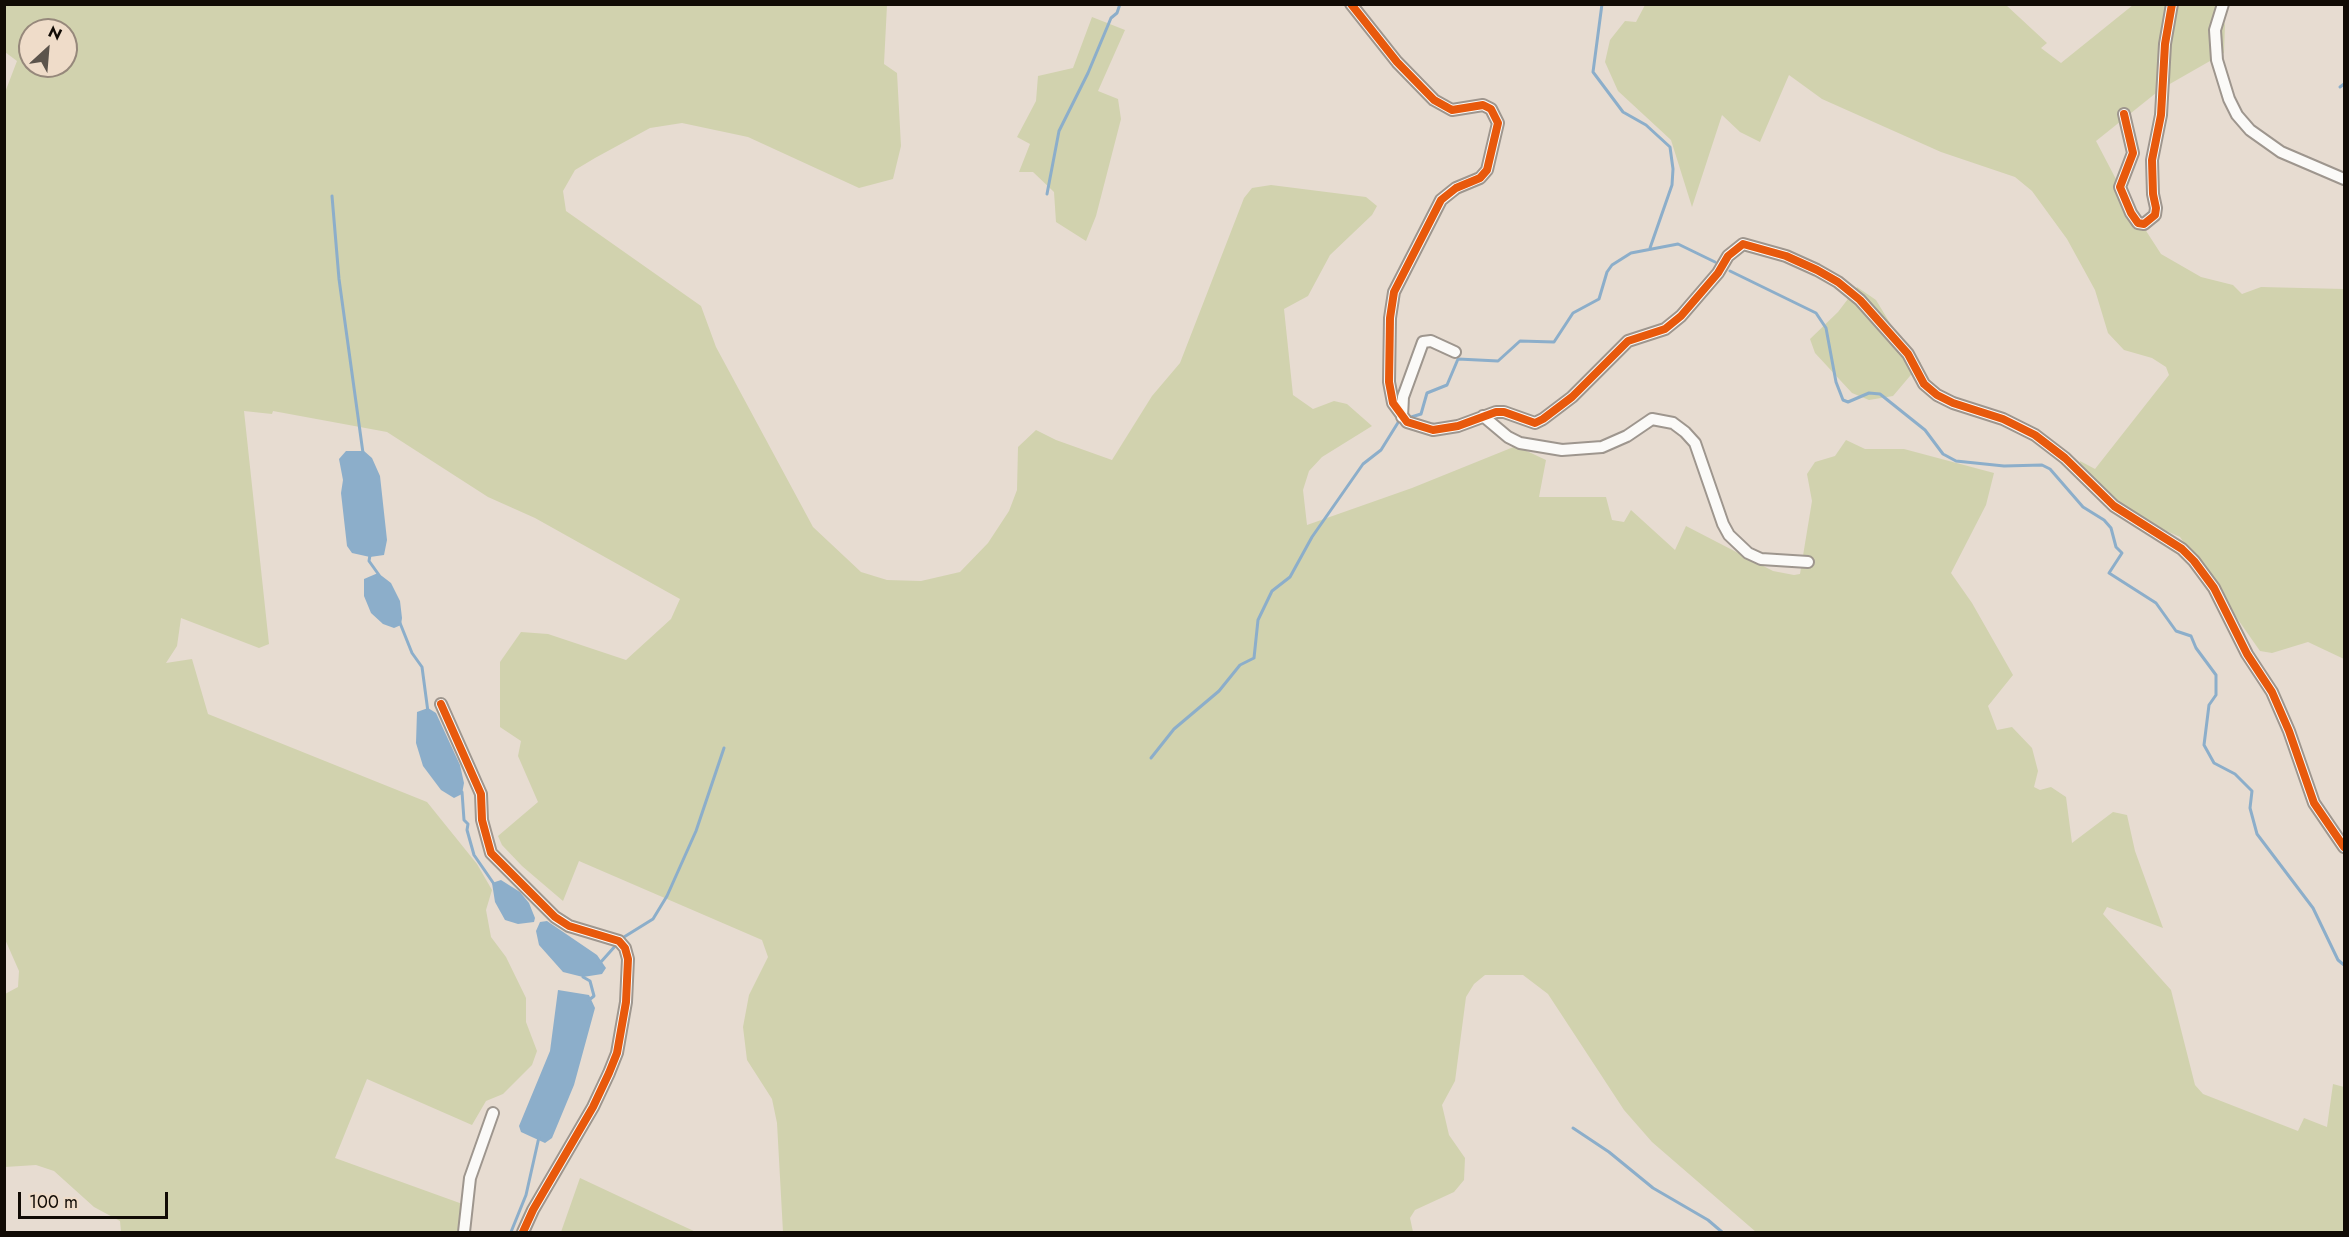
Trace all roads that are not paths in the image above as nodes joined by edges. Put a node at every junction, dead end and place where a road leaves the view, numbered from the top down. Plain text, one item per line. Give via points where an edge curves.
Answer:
1 (1352, 4) edge
2 (2172, 4) edge
3 (2223, 4) edge
4 (2124, 114) dead end
5 (2344, 179) edge
6 (1455, 352) dead end
7 (1483, 416) junction
8 (1402, 417) junction
9 (1808, 562) dead end
10 (441, 704) dead end
11 (2344, 847) edge
12 (493, 1113) dead end
13 (464, 1233) edge
14 (524, 1233) edge

1 - 8 street via 1397,63 1434,100 1452,110 1483,105 1491,109 1498,123 1487,170 1442,200 1394,292 1389,382 1393,403
2 - 4 street via 2165,44 2162,115 2152,160 2156,208 2155,215 2144,224 2138,223 2131,213 2120,187 2133,153
3 - 5 street via 2215,30 2217,60 2237,115 2250,130 2281,152
6 - 8 street via 1431,341 1423,342 1403,397
7 - 8 street via 1458,426 1432,430 1412,426
7 - 9 street via 1520,443 1562,450 1602,447 1652,419 1672,423 1695,443 1729,535 1761,560
7 - 11 street via 1504,412 1535,423 1543,419 1628,341 1665,329 1681,316 1728,256 1743,244 1817,270 1860,300 1908,354 1924,384 1936,395 2035,435 2114,506 2182,549 2194,561 2214,588 2247,654 2272,692 2314,804
10 - 14 street via 481,794 482,820 491,853 555,916 568,926 619,941 628,959 626,1002 617,1053 593,1107 533,1210
12 - 13 street via 470,1178

